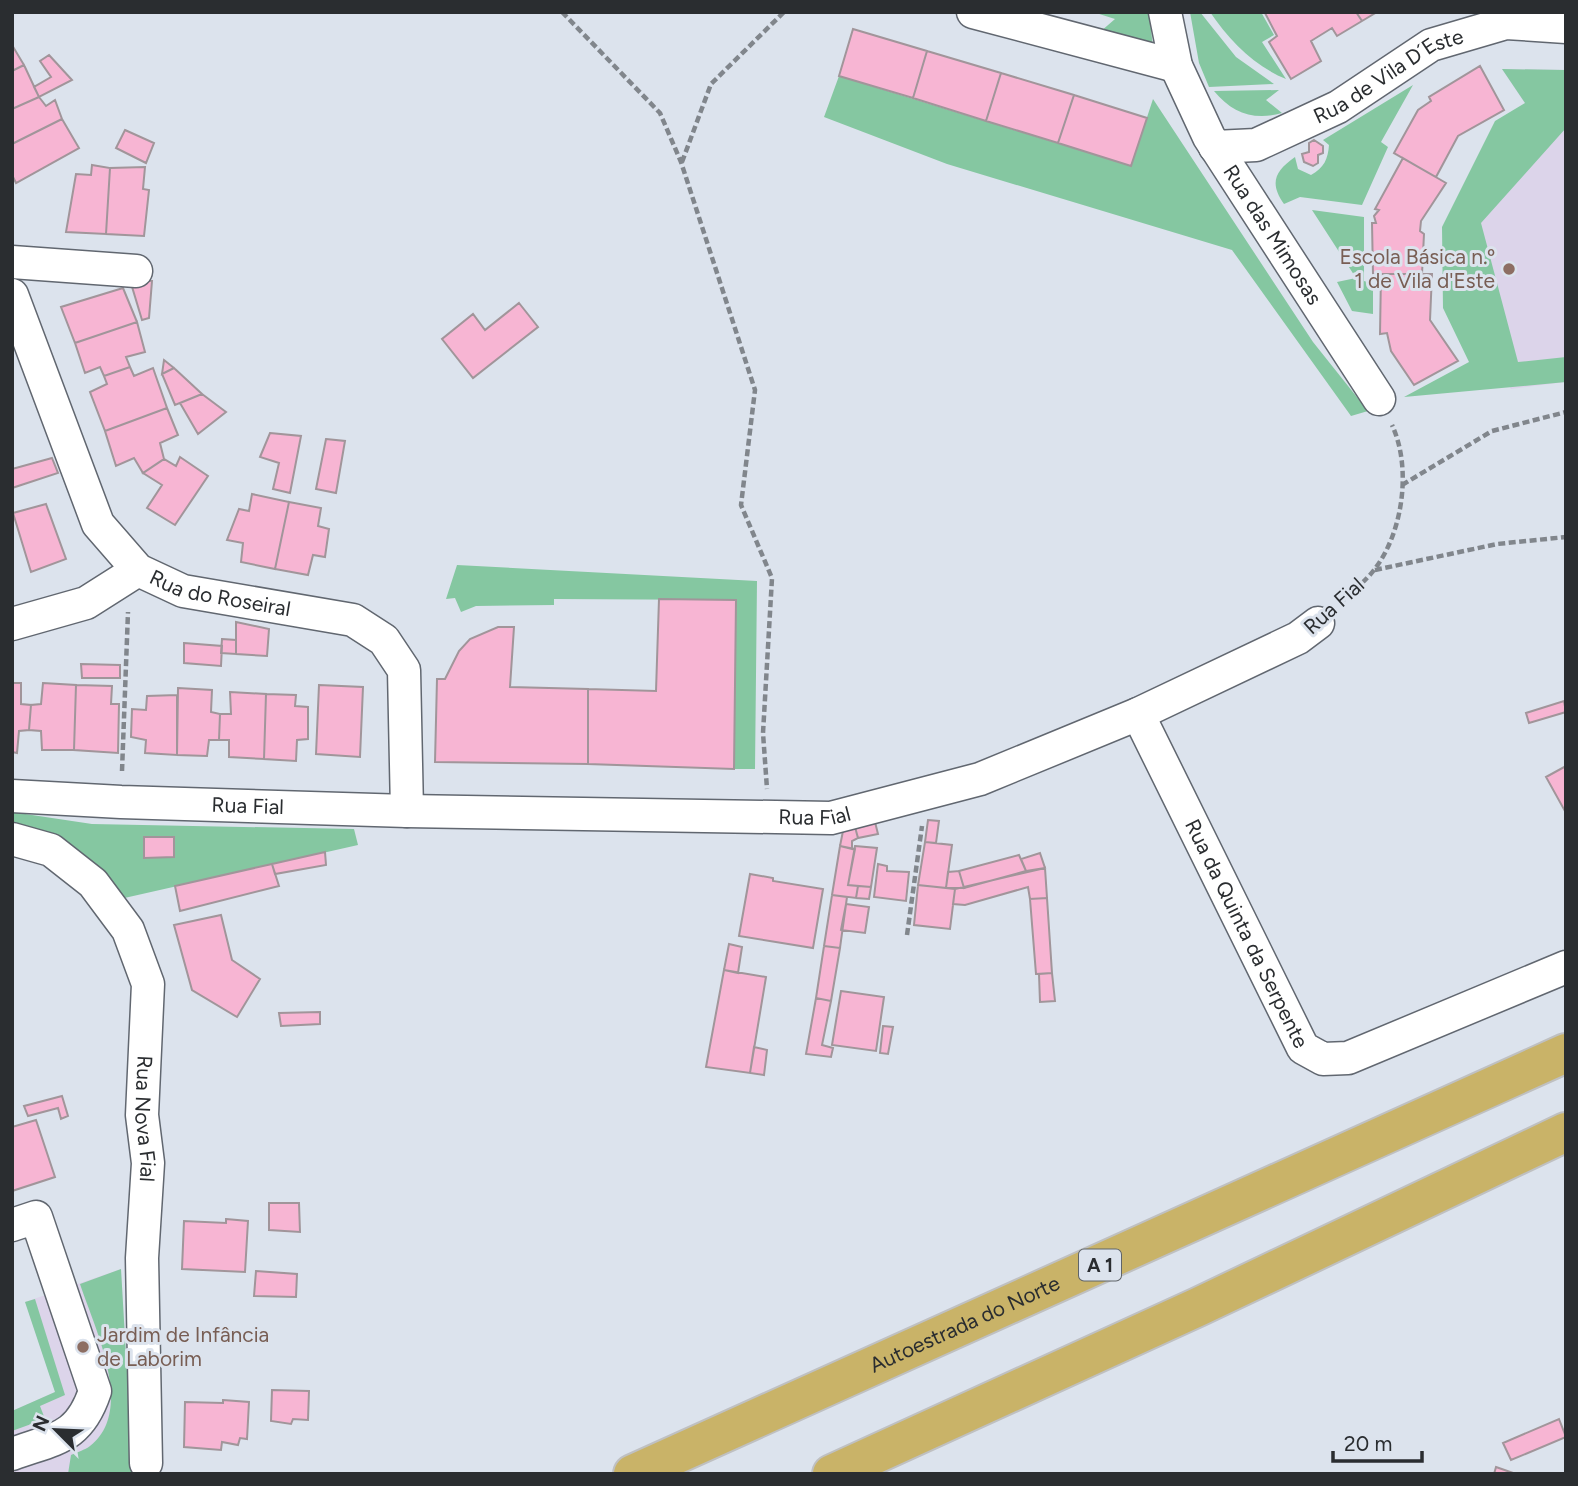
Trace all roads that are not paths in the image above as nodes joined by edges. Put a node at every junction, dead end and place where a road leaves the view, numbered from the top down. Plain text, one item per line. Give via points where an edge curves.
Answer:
1 (973, 12) edge
2 (1165, 12) edge
3 (1566, 27) edge
4 (1176, 66) junction
5 (1215, 147) junction
6 (12, 262) edge
7 (136, 271) dead end
8 (14, 306) edge
9 (1379, 399) road end
10 (138, 570) junction
11 (12, 624) edge
12 (1318, 624) road end
13 (1138, 714) junction
14 (12, 796) edge
15 (407, 811) junction
16 (12, 839) edge
17 (1566, 967) edge
18 (1566, 1053) edge
19 (1566, 1132) edge
20 (12, 1225) edge
21 (12, 1454) edge
22 (146, 1463) dead end
23 (632, 1474) edge
24 (832, 1474) edge

1 - 4 street
2 - 4 street, Rua das Mimosas
3 - 5 street, Rua de Vila D´Este via 1506,23 1432,45 1338,107 1256,145
4 - 5 street, Rua das Mimosas
5 - 9 street, Rua das Mimosas
6 - 7 street
8 - 10 street, Rua do Roseiral via 98,524
10 - 11 street via 86,603
10 - 15 street, Rua do Roseiral via 183,591 353,620 384,640 404,670
12 - 13 street, Rua Fial via 1298,638
13 - 15 street, Rua Fial via 980,779 831,818
13 - 17 street, Rua da Quinta da Serpente via 1303,1048 1323,1059 1348,1059
14 - 15 street, Rua Fial
16 - 22 street, Rua Nova Fial via 51,850 93,883 128,930 148,984 142,1115 148,1163 142,1258
18 - 23 highway, Autoestrada do Norte / A 1
19 - 24 highway
20 - 21 street via 36,1217 95,1391 87,1415 72,1432

